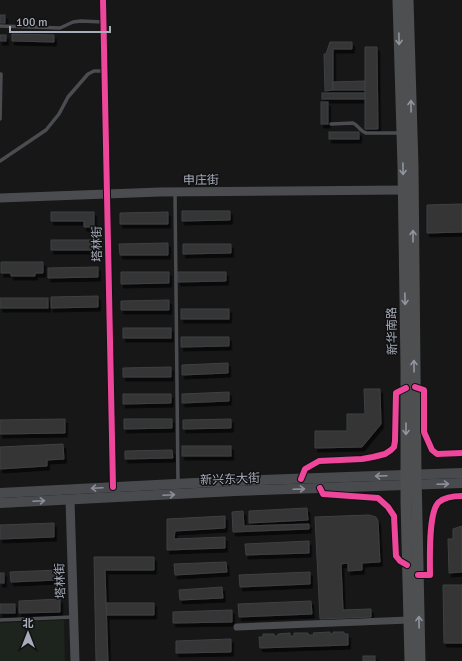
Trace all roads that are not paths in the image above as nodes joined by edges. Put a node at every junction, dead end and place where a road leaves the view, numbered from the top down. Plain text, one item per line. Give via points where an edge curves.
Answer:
1 (103, 0) edge
2 (398, 0) edge
3 (408, 0) edge
4 (103, 22) junction
5 (0, 26) edge
6 (104, 71) junction
7 (1, 74) dead end
8 (0, 119) edge
9 (331, 124) dead end
10 (402, 132) junction
11 (0, 161) edge
12 (403, 190) junction
13 (175, 192) junction
14 (107, 194) junction
15 (0, 198) edge
16 (462, 473) edge
17 (411, 480) junction
18 (462, 483) edge
19 (178, 484) junction
20 (113, 487) junction
21 (0, 493) edge
22 (70, 500) junction
23 (0, 503) edge
24 (73, 617) junction
25 (0, 620) edge
26 (409, 620) junction
27 (237, 627) dead end
28 (75, 661) edge
29 (410, 661) edge
30 (420, 661) edge

1 - 4 street, 塔林街
2 -> 10 main road, 新华南路
17 -> 3 main road, 新华南路 via 413,166
4 - 5 lane via 73,22 60,28
4 - 6 street, 塔林街
6 - 11 lane via 88,74 46,130
6 - 14 street, 塔林街
7 - 8 lane
9 - 10 lane via 353,123 366,133
10 -> 12 main road, 新华南路
12 - 13 street, 申庄街
12 -> 17 main road, 新华南路
13 - 14 street, 申庄街
13 - 19 lane
14 - 15 street, 申庄街
14 - 20 street, 塔林街
16 - 17 main road, 新兴东大街
17 -> 18 main road, 新兴东大街
17 -> 19 main road, 新兴东大街
22 -> 17 main road, 新兴东大街
17 - 26 main road, 新华南路
30 -> 17 main road, 新华南路
19 - 20 main road, 新兴东大街
20 -> 21 main road, 新兴东大街
23 -> 22 main road, 新兴东大街
22 - 24 street, 塔林街
24 - 25 lane
24 - 28 street, 塔林街
26 - 27 street
26 - 29 main road, 新华南路

